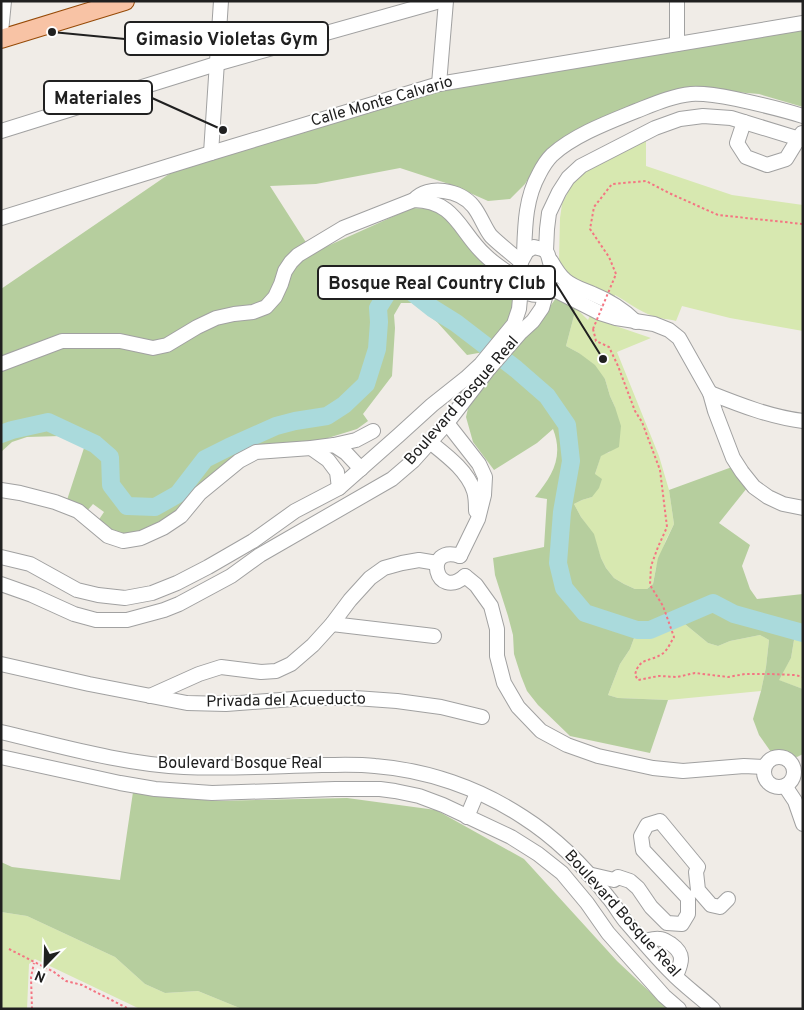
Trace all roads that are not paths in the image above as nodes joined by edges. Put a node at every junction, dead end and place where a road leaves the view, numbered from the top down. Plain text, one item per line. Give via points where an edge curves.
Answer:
1 (4, 1) edge
2 (125, 1) edge
3 (220, 1) edge
4 (440, 1) edge
5 (446, 1) edge
6 (677, 1) edge
7 (803, 22) edge
8 (1, 32) edge
9 (1, 39) edge
10 (677, 44) junction
11 (216, 64) junction
12 (439, 84) junction
13 (742, 100) junction
14 (802, 118) edge
15 (744, 122) junction
16 (1, 130) edge
17 (801, 137) edge
18 (211, 153) junction
19 (414, 200) junction
20 (1, 218) edge
21 (489, 234) junction
22 (477, 246) junction
23 (548, 255) junction
24 (522, 258) junction
25 (520, 284) junction
26 (547, 290) junction
27 (636, 322) junction
28 (517, 328) junction
29 (1, 364) edge
30 (484, 367) junction
31 (710, 393) junction
32 (803, 421) edge
33 (447, 423) junction
34 (373, 431) dead end
35 (430, 442) junction
36 (334, 445) junction
37 (311, 448) junction
38 (473, 456) junction
39 (459, 468) junction
40 (361, 469) junction
41 (339, 488) junction
42 (1, 490) edge
43 (803, 508) edge
44 (478, 519) junction
45 (254, 541) junction
46 (260, 555) junction
47 (460, 556) junction
48 (1, 557) edge
49 (437, 563) junction
50 (465, 576) junction
51 (1, 584) edge
52 (332, 624) junction
53 (434, 636) dead end
54 (1, 664) edge
55 (150, 696) junction
56 (482, 718) dead end
57 (1, 732) edge
58 (1, 757) edge
59 (798, 763) edge
60 (764, 767) junction
61 (785, 786) junction
62 (477, 793) junction
63 (467, 817) junction
64 (803, 824) edge
65 (588, 874) junction
66 (614, 880) junction
67 (608, 897) junction
68 (728, 899) dead end
69 (644, 942) junction
70 (676, 976) junction
71 (679, 1009) edge
72 (713, 1009) edge

1 - 8 street
2 - 9 main road
3 - 11 street
4 - 11 street
5 - 12 street
6 - 10 street
7 - 10 street, Calle Monte Calvario
10 - 12 street, Calle Monte Calvario
11 - 16 street
11 - 18 street
12 - 18 street, Calle Monte Calvario
13 - 14 street via 772,106
13 - 15 street via 738,111
13 - 24 street via 690,94 662,101 568,143 550,156 531,191
15 - 17 street
15 - 17 street via 737,143 746,157 767,165 786,159
15 - 23 street via 703,116 680,119 655,128 581,166 568,178 549,213
18 - 20 street, Calle Monte Calvario
19 - 21 street via 430,191 454,193 472,204
19 - 22 street via 443,207
19 - 29 street via 343,228 298,255 285,272 275,298 266,307 216,318 167,345 153,348 120,341 62,342
21 - 22 street via 483,235
21 - 24 street
22 - 25 street
23 - 24 street via 534,247
23 - 26 street via 550,275
23 - 27 street via 565,280 623,309
24 - 25 street
25 - 26 street via 524,291 535,295
25 - 28 street, Boulevard Bosque Real
26 - 27 street via 600,313
26 - 28 street, Boulevard Bosque Real via 542,308 533,321
27 - 31 street via 654,324 679,338
28 - 30 street, Boulevard Bosque Real
30 - 33 street, Boulevard Bosque Real
30 - 40 street, Boulevard Bosque Real via 432,405
31 - 32 street via 738,405
31 - 43 street via 733,458 754,487 783,504
33 - 35 street, Boulevard Bosque Real
33 - 38 street
34 - 36 street via 356,440
35 - 39 street
35 - 46 street, Boulevard Bosque Real via 392,479
36 - 37 street
36 - 40 street
37 - 41 street via 328,460 337,472
37 - 42 street via 256,452 248,456 200,493 181,516 141,538 123,540 108,536 78,510
38 - 39 street
38 - 44 street via 485,477
39 - 44 street via 474,491
40 - 41 street, Boulevard Bosque Real
41 - 45 street, Boulevard Bosque Real via 295,511
44 - 47 street
45 - 46 street
45 - 48 street, Boulevard Bosque Real via 177,583 152,593 125,598 77,590 30,564
46 - 51 street, Boulevard Bosque Real via 231,576 179,604 127,620 81,617
47 - 49 street, Privada del Acueducto via 451,553 442,556
47 - 50 street via 467,569
49 - 50 street via 437,572 450,583
49 - 52 street, Privada del Acueducto via 419,560 384,568 370,578
50 - 60 street via 476,585 490,606 497,630 496,656 504,683 518,707 542,731 567,745 598,756 654,768 683,771
52 - 53 street
52 - 55 street, Privada del Acueducto via 291,664 276,671 221,667
54 - 55 street, Privada del Acueducto
55 - 56 street, Privada del Acueducto via 187,703 226,704 355,698 441,707
57 - 62 street, Boulevard Bosque Real via 83,752 152,764 212,768 374,765 433,776
58 - 63 street, Boulevard Bosque Real via 155,789 212,793 335,788 388,790 419,796
59 - 60 street via 775,756
59 - 61 street via 793,779
60 - 61 street via 767,781 776,787
61 - 64 street
62 - 63 street
62 - 65 street, Boulevard Bosque Real via 522,816 551,837
63 - 71 street, Boulevard Bosque Real via 511,837 562,873 608,934
65 - 66 street
65 - 67 street, Boulevard Bosque Real
66 - 67 street
66 - 68 street via 618,877 630,881 667,924 682,924 688,914 688,898 643,850 641,836 647,824 660,821 698,868 698,890 711,905 720,907
67 - 69 street, Boulevard Bosque Real
69 - 70 street, Boulevard Bosque Real
69 - 70 street via 663,939 674,946 681,957
70 - 72 street, Boulevard Bosque Real

